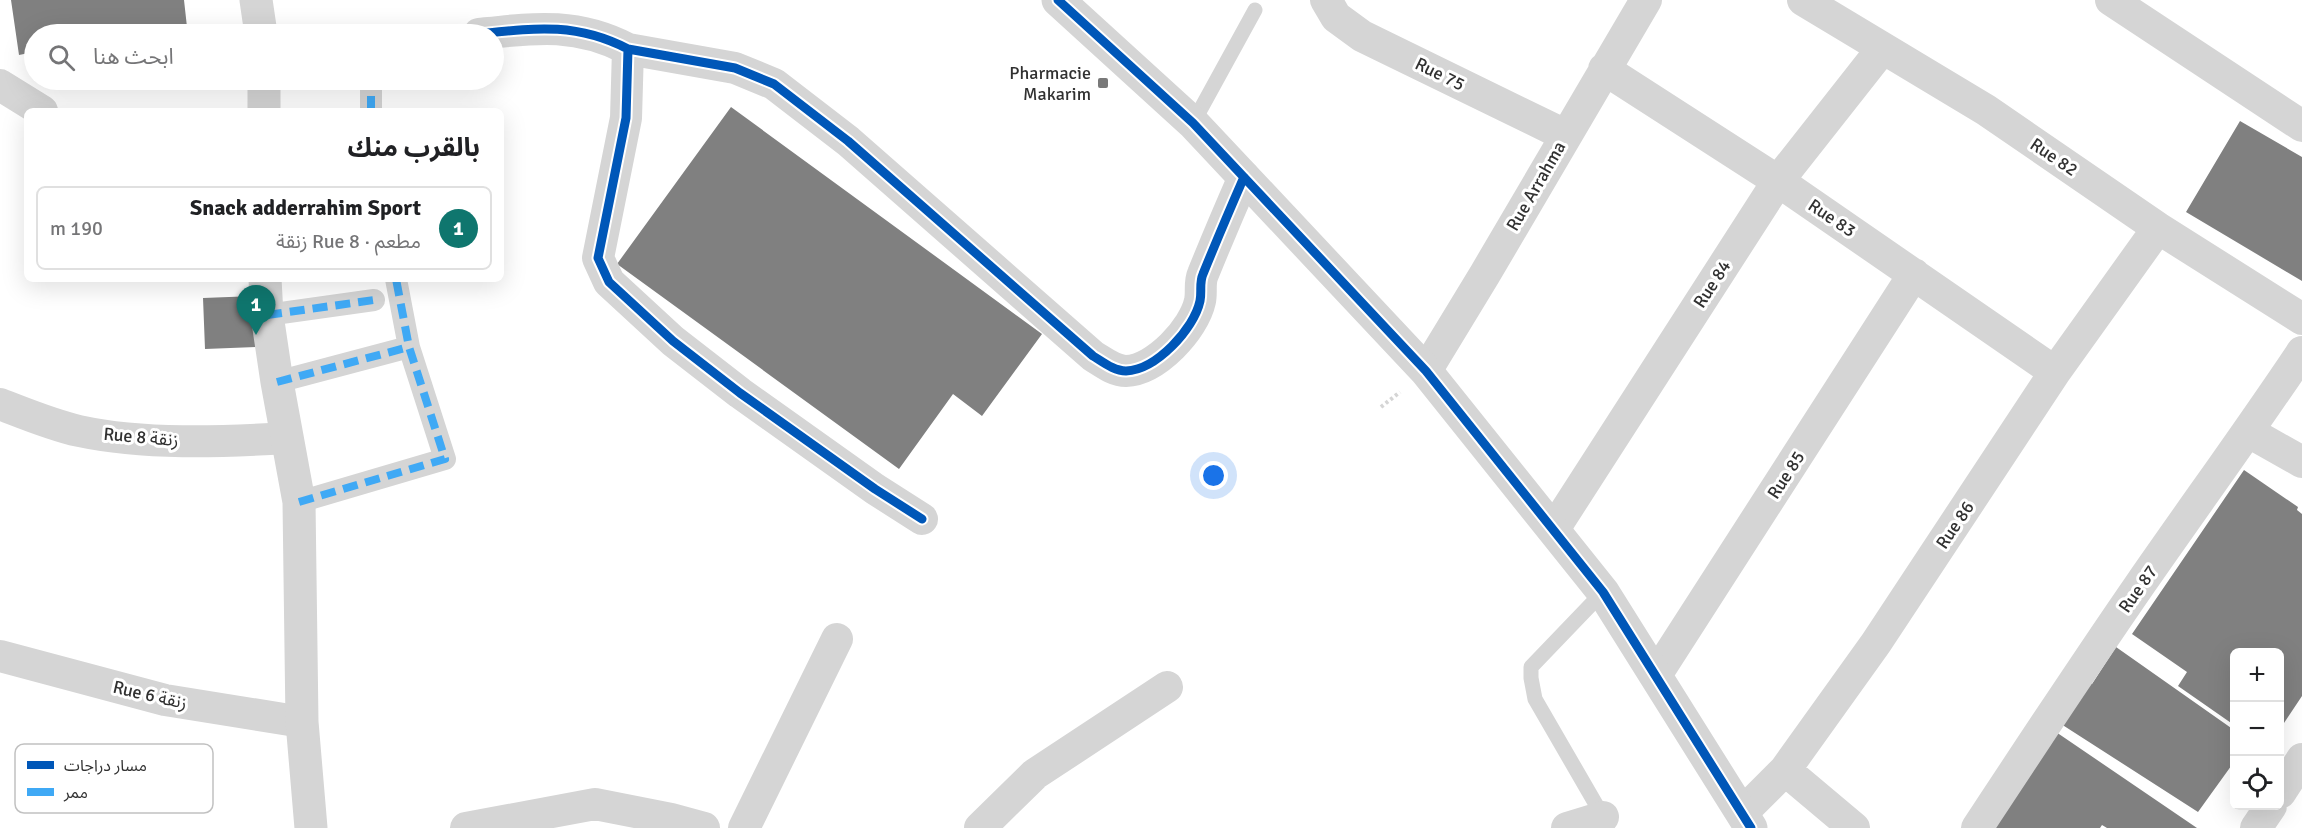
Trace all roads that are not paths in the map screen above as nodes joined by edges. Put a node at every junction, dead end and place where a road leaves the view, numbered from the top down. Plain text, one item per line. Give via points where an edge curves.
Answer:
1 (256, 0) edge
2 (1058, 0) edge
3 (1326, 0) edge
4 (1646, 0) edge
5 (1803, 0) edge
6 (2112, 0) edge
7 (1255, 10) dead end
8 (260, 24) edge
9 (504, 31) edge
10 (628, 49) junction
11 (1882, 49) junction
12 (1604, 69) junction
13 (0, 85) edge
14 (264, 90) edge
15 (371, 90) edge
16 (37, 108) edge
17 (264, 108) edge
18 (370, 108) edge
19 (1193, 123) junction
20 (2302, 126) edge
21 (1565, 135) junction
22 (1244, 177) junction
23 (1778, 181) junction
24 (2158, 228) junction
25 (1914, 274) junction
26 (265, 282) edge
27 (397, 282) edge
28 (374, 300) dead end
29 (267, 315) junction
30 (2302, 319) edge
31 (409, 347) junction
32 (2302, 352) edge
33 (1426, 371) junction
34 (2055, 372) junction
35 (277, 382) junction
36 (0, 404) edge
37 (2249, 432) junction
38 (287, 438) junction
39 (2302, 462) edge
40 (299, 502) junction
41 (922, 519) dead end
42 (1554, 529) junction
43 (1603, 592) junction
44 (837, 639) dead end
45 (0, 656) edge
46 (1656, 675) junction
47 (1167, 687) dead end
48 (302, 722) junction
49 (2302, 759) edge
50 (1785, 770) junction
51 (2284, 787) edge
52 (2268, 810) edge
53 (548, 821) edge
54 (1746, 821) edge
55 (1607, 822) edge
56 (311, 828) edge
57 (466, 828) edge
58 (704, 828) edge
59 (744, 828) edge
60 (980, 828) edge
61 (1567, 828) edge
62 (1854, 828) edge
63 (1977, 828) edge
64 (2256, 828) edge

1 - 8 street
2 - 19 street
3 - 21 street, Rue 75 via 1336,17 1362,36
4 - 12 street, Rue Arrahma
5 - 11 street, Rue 82
6 - 20 street
7 - 19 lane
9 - 10 street via 535,28 578,31 605,37
10 - 22 street via 735,68 774,84 849,141 1093,356 1114,369 1127,371 1144,366 1181,337 1200,302 1201,278
10 - 41 street via 626,118 598,258 609,282 673,341 740,393
11 - 23 street, Rue 84
11 - 24 street, Rue 82 via 1986,110
12 - 21 street, Rue Arrahma
12 - 23 street, Rue 83
13 - 16 street
14 - 17 street
15 - 18 street
19 - 22 street
21 - 33 street, Rue Arrahma
22 - 33 street
23 - 25 street, Rue 83
23 - 42 street, Rue 84
24 - 30 street, Rue 82
24 - 34 street, Rue 86
25 - 34 street, Rue 83
25 - 46 street, Rue 85
26 - 29 street
27 - 31 street
28 - 29 street
29 - 35 street
31 - 35 street
31 - 40 street via 445,459
32 - 37 street, Rue 87
33 - 42 street
34 - 50 street, Rue 86 via 1876,643
35 - 38 street
36 - 38 street, Rue 8 زنقة via 53,424 108,436 217,442
37 - 39 street
37 - 63 street, Rue 87 via 2142,581
38 - 40 street
40 - 48 street
42 - 43 street
43 - 46 street
43 - 55 lane via 1532,667 1530,678 1535,699
44 - 59 street
45 - 48 street, Rue 6 زنقة via 165,700
46 - 54 street
47 - 60 street via 1035,774
48 - 56 street
49 - 51 street
50 - 54 street, Rue 86
50 - 62 street
52 - 64 street
53 - 57 street
53 - 58 street via 594,804
55 - 61 street

